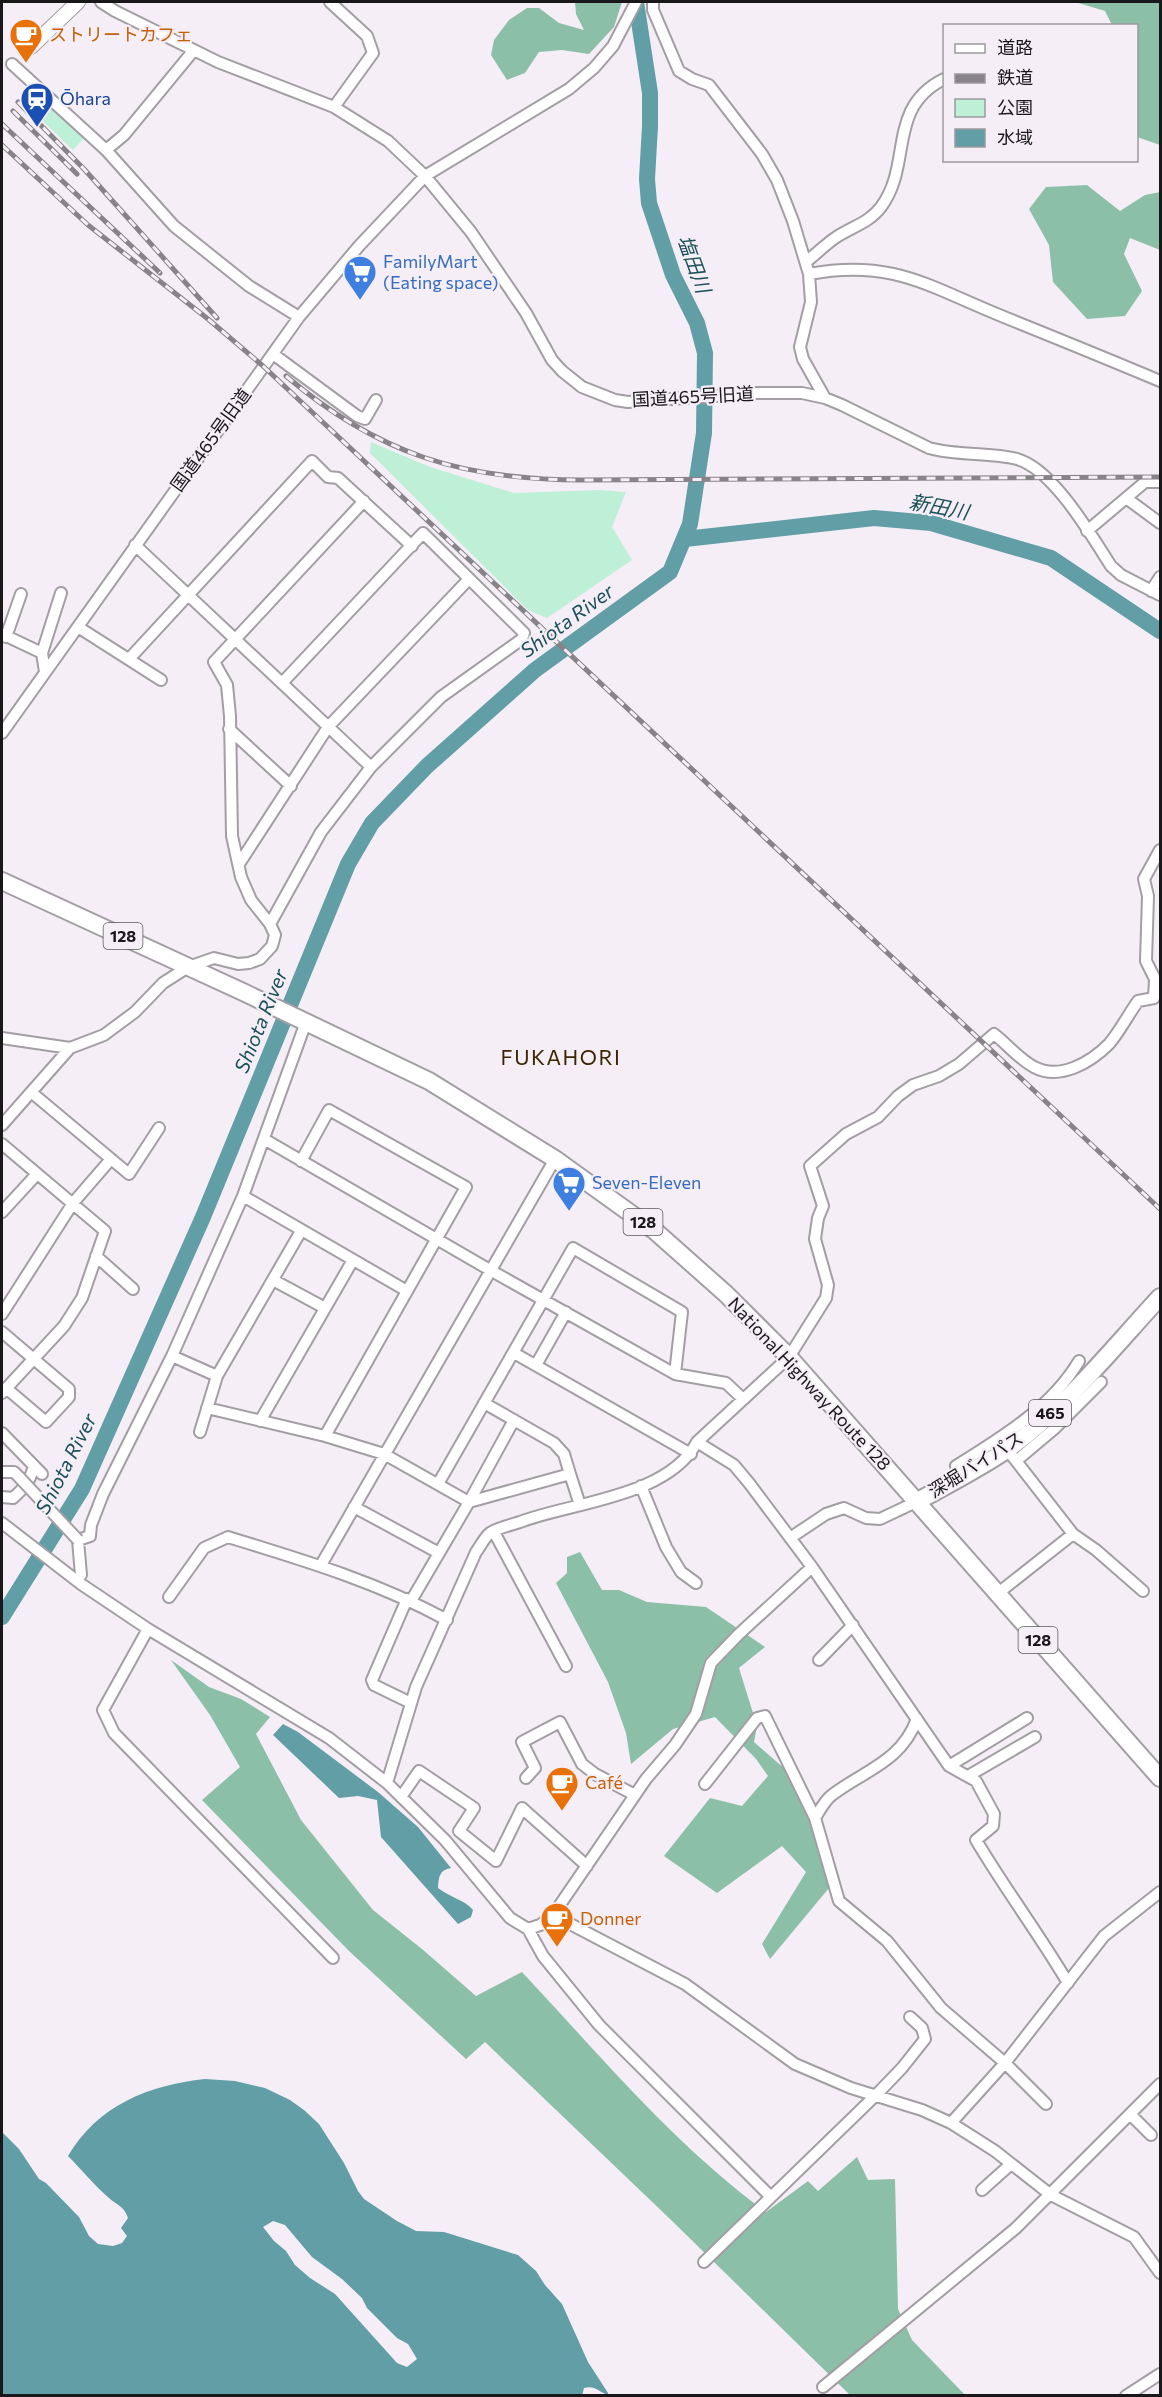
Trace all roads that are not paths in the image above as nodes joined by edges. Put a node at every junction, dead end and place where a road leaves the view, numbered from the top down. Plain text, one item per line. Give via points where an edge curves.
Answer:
1 (78, 2) edge
2 (101, 2) edge
3 (330, 2) edge
4 (636, 2) edge
5 (653, 2) edge
6 (31, 47) dead end
7 (194, 50) junction
8 (12, 64) dead end
9 (943, 80) edge
10 (334, 108) junction
11 (106, 150) junction
12 (425, 176) junction
13 (807, 261) junction
14 (809, 274) junction
15 (299, 317) junction
16 (273, 354) junction
17 (1161, 381) edge
18 (825, 398) junction
19 (376, 400) dead end
20 (1161, 482) edge
21 (1126, 498) junction
22 (364, 501) junction
23 (1161, 523) edge
24 (1088, 531) junction
25 (135, 545) junction
26 (412, 546) junction
27 (1161, 577) edge
28 (469, 579) junction
29 (61, 593) dead end
30 (1156, 593) edge
31 (21, 594) dead end
32 (187, 595) junction
33 (78, 627) junction
34 (4, 635) edge
35 (235, 639) junction
36 (42, 653) junction
37 (129, 659) junction
38 (45, 672) junction
39 (161, 680) dead end
40 (282, 683) junction
41 (328, 727) junction
42 (229, 729) junction
43 (2, 733) edge
44 (371, 767) junction
45 (291, 786) junction
46 (1161, 850) edge
47 (239, 864) junction
48 (2, 881) edge
49 (270, 924) junction
50 (188, 967) junction
51 (1157, 1002) edge
52 (306, 1022) junction
53 (4, 1042) edge
54 (70, 1048) junction
55 (31, 1092) junction
56 (2, 1125) edge
57 (159, 1128) dead end
58 (264, 1139) junction
59 (2, 1144) edge
60 (111, 1159) junction
61 (555, 1159) junction
62 (301, 1161) junction
63 (37, 1174) junction
64 (243, 1196) junction
65 (73, 1203) junction
66 (2, 1212) edge
67 (301, 1231) junction
68 (435, 1238) junction
69 (96, 1256) junction
70 (354, 1260) junction
71 (490, 1270) junction
72 (273, 1280) junction
73 (133, 1289) dead end
74 (407, 1291) junction
75 (1161, 1297) edge
76 (543, 1299) junction
77 (325, 1308) junction
78 (566, 1312) junction
79 (2, 1314) edge
80 (2, 1332) edge
81 (514, 1353) junction
82 (172, 1356) junction
83 (789, 1357) junction
84 (33, 1358) junction
85 (1079, 1361) dead end
86 (536, 1365) junction
87 (675, 1374) junction
88 (217, 1377) junction
89 (1101, 1382) dead end
90 (4, 1390) edge
91 (743, 1399) junction
92 (484, 1403) junction
93 (207, 1408) junction
94 (514, 1420) junction
95 (260, 1421) junction
96 (200, 1432) dead end
97 (2, 1433) edge
98 (325, 1436) junction
99 (697, 1442) junction
100 (1007, 1450) junction
101 (384, 1454) junction
102 (691, 1454) junction
103 (34, 1466) junction
104 (2, 1472) edge
105 (42, 1474) dead end
106 (570, 1474) junction
107 (438, 1484) junction
108 (642, 1486) junction
109 (2, 1497) edge
110 (470, 1502) junction
111 (916, 1502) junction
112 (580, 1505) junction
113 (354, 1506) junction
114 (2, 1523) edge
115 (494, 1532) junction
116 (1073, 1534) junction
117 (790, 1538) junction
118 (78, 1540) junction
119 (439, 1553) junction
120 (321, 1565) junction
121 (812, 1567) junction
122 (81, 1580) junction
123 (696, 1583) dead end
124 (1143, 1591) dead end
125 (997, 1594) junction
126 (169, 1597) dead end
127 (409, 1600) junction
128 (447, 1620) junction
129 (853, 1625) junction
130 (148, 1629) junction
131 (819, 1660) dead end
132 (566, 1666) dead end
133 (411, 1703) junction
134 (1027, 1718) dead end
135 (917, 1719) junction
136 (1035, 1737) dead end
137 (949, 1766) junction
138 (968, 1776) junction
139 (526, 1778) dead end
140 (1161, 1778) edge
141 (387, 1783) junction
142 (705, 1784) dead end
143 (635, 1795) junction
144 (401, 1797) junction
145 (815, 1818) junction
146 (587, 1866) junction
147 (1161, 1892) edge
148 (553, 1915) junction
149 (528, 1929) junction
150 (333, 1959) dead end
151 (1068, 1983) junction
152 (910, 2017) dead end
153 (1005, 2063) junction
154 (1161, 2084) edge
155 (877, 2094) junction
156 (1046, 2104) dead end
157 (1130, 2114) junction
158 (951, 2123) junction
159 (1151, 2135) dead end
160 (1011, 2164) junction
161 (982, 2190) dead end
162 (1051, 2195) junction
163 (771, 2197) junction
164 (704, 2262) dead end
165 (1161, 2272) edge
166 (1161, 2374) edge
167 (823, 2387) dead end
168 (1128, 2395) edge

1 - 6 main road
2 - 7 street
3 - 10 street via 367,36 373,52
4 - 12 street via 613,46 569,89
5 - 13 street via 679,71 709,85 762,154 777,180
7 - 10 street
7 - 11 street via 124,135
8 - 11 street
9 - 13 street via 922,95 911,110 904,126 899,162 881,206 865,222 836,237
10 - 12 street via 388,141
11 - 15 street via 174,226 249,286
12 - 15 street, 国道465号旧道
12 - 18 street, 国道465号旧道 via 496,267 552,360 582,387 628,402 757,393 802,393
13 - 14 street
14 - 17 street via 862,268 909,277
14 - 18 street via 811,302 800,347
15 - 16 street, 国道465号旧道
16 - 19 street via 357,416 365,419
16 - 25 street, 国道465号旧道
18 - 24 street, 国道465号旧道 via 929,448 1017,459 1032,466
20 - 21 street via 1145,482
21 - 23 street
21 - 24 street
22 - 26 street
22 - 32 street via 312,461
22 - 35 street
24 - 30 street, 国道465号旧道 via 1111,566
25 - 32 street
25 - 33 street, 国道465号旧道
26 - 28 street via 423,533
26 - 40 street
27 - 30 street
28 - 41 street
28 - 44 street via 524,633 522,639 441,697
29 - 36 street
31 - 34 street via 21,608
32 - 35 street
32 - 37 street
33 - 37 street
33 - 38 street, 国道465号旧道
34 - 36 street
35 - 40 street
35 - 42 street via 214,662 227,685
36 - 38 street
37 - 39 street
38 - 43 street, 国道465号旧道
40 - 41 street
41 - 44 street
41 - 45 street
42 - 45 street
42 - 47 street via 232,836
44 - 49 street via 321,832
45 - 47 street
46 - 51 street via 1144,879 1148,896 1146,961 1155,979
47 - 49 street via 251,900
48 - 50 highway, National Highway Route 128 / 128
49 - 50 street via 275,935 272,946 260,959 238,964 214,958
50 - 52 highway, National Highway Route 128 / 128
50 - 54 street via 163,983 135,1012 104,1035
51 - 83 street via 1138,1001 1110,1042 1091,1059 1069,1070 1045,1071 1034,1067 994,1034 959,1064 898,1095 878,1117 846,1134 810,1166 823,1206 815,1239 828,1285 826,1298
52 - 58 street
52 - 61 highway, National Highway Route 128 / 128 via 429,1082
53 - 54 street
54 - 55 street
55 - 56 street
55 - 60 street
57 - 60 street via 129,1174
58 - 62 street
58 - 64 street
59 - 63 street
60 - 65 street
61 - 71 street
61 - 83 highway, National Highway Route 128 / 128 via 655,1231
62 - 68 street
62 - 68 street via 329,1110 466,1187
63 - 65 street
63 - 66 street
64 - 67 street
64 - 82 street
65 - 69 street via 105,1231
65 - 79 street
67 - 70 street
67 - 72 street
68 - 71 street
68 - 74 street
69 - 73 street
69 - 84 street via 82,1298 64,1326
70 - 74 street
70 - 77 street
71 - 76 street
71 - 101 street
72 - 77 street
72 - 88 street
74 - 98 street
75 - 100 highway, 深堀バイパス / 465 via 1062,1401
76 - 78 street
76 - 81 street
76 - 87 street via 573,1248 682,1312
77 - 95 street
78 - 86 street
78 - 87 street
80 - 84 street
81 - 86 street
81 - 92 street
82 - 88 street
82 - 118 street via 103,1494 90,1536
83 - 91 street
83 - 111 highway, National Highway Route 128 / 128
84 - 90 street
84 - 90 street via 69,1389 69,1397 46,1422
85 - 100 street via 1068,1380 1028,1418
86 - 102 street
87 - 91 street via 726,1383
88 - 93 street
89 - 100 street via 1054,1429
91 - 99 street
92 - 94 street
92 - 107 street
93 - 95 street
93 - 96 street
94 - 106 street via 554,1443 564,1454
94 - 110 street
95 - 98 street
97 - 103 street
98 - 101 street
99 - 102 street
99 - 117 street via 734,1465
100 - 111 highway, 深堀バイパス / 465
100 - 116 street
101 - 107 street
101 - 113 street
102 - 108 street
103 - 105 street
103 - 109 street via 24,1488 13,1498
104 - 118 street, bridge via 14,1472
106 - 110 street
106 - 112 street
107 - 110 street
108 - 112 street
108 - 123 street via 671,1555 681,1572
110 - 119 street
111 - 117 street via 880,1519 866,1518 844,1508 826,1514
111 - 125 highway, National Highway Route 128 / 128
112 - 115 street via 537,1515
113 - 119 street
113 - 120 street
114 - 122 street
115 - 128 street via 476,1552
115 - 132 street
116 - 124 street
116 - 125 street
117 - 121 street
118 - 122 street
119 - 127 street
120 - 126 street via 228,1537 204,1548
120 - 127 street
121 - 129 street
121 - 143 street via 711,1664 696,1714
122 - 130 street
125 - 140 highway, National Highway Route 128 / 128
127 - 128 street
127 - 133 street via 372,1680 374,1685
128 - 133 street
129 - 131 street
129 - 135 street
130 - 141 street via 329,1738
130 - 150 street via 103,1710 114,1733
133 - 141 street
134 - 137 street
135 - 137 street
135 - 145 street via 901,1749 830,1796
136 - 138 street
137 - 138 street
138 - 151 street via 976,1781 994,1814 993,1826 976,1840
139 - 143 street via 535,1768 522,1742 560,1722 582,1764
141 - 144 street
142 - 145 street via 762,1715
143 - 146 street
144 - 146 street via 419,1771 474,1808 459,1831 496,1861 522,1808
144 - 149 street via 445,1840 510,1918
145 - 153 street via 839,1901 887,1941 941,2008
146 - 148 street
147 - 151 street via 1104,1936
148 - 149 street
148 - 155 street via 685,1984 795,2064 851,2088
149 - 163 street via 543,1956 598,2025
151 - 153 street
152 - 155 street via 925,2039
153 - 156 street
153 - 158 street
154 - 157 street
155 - 158 street
155 - 163 street
157 - 159 street
157 - 162 street
158 - 160 street
160 - 161 street
160 - 162 street
162 - 165 street via 1134,2237
162 - 167 street
163 - 164 street
166 - 168 street

